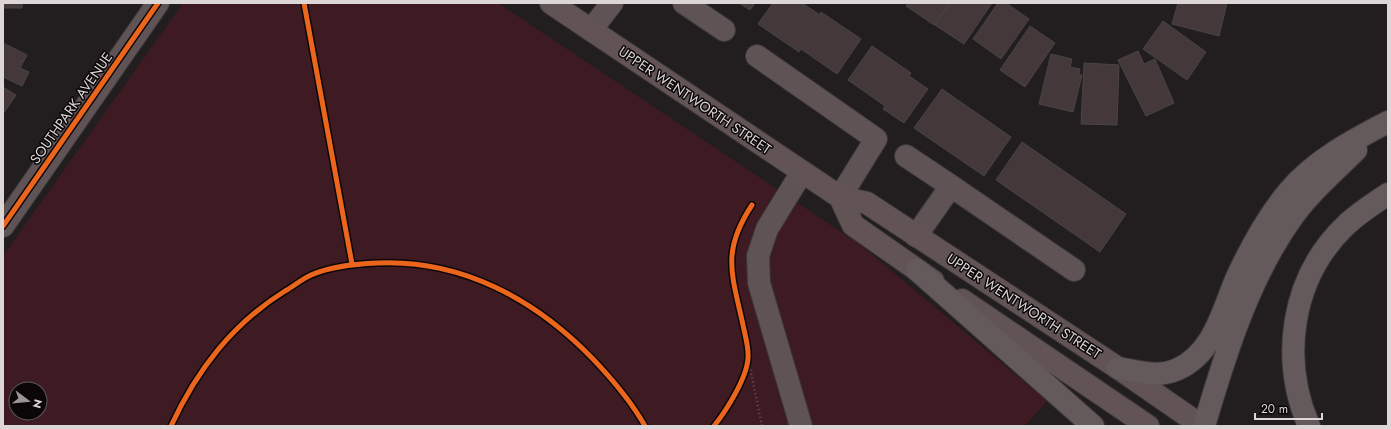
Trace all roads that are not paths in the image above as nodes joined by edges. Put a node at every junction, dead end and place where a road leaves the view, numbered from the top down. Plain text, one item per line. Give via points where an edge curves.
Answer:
1 (158, 3) edge
2 (551, 3) edge
3 (612, 3) edge
4 (684, 3) edge
5 (591, 30) junction
6 (724, 30) dead end
7 (758, 56) dead end
8 (1384, 124) edge
9 (906, 156) dead end
10 (802, 172) junction
11 (950, 186) junction
12 (1388, 194) edge
13 (840, 197) junction
14 (3, 226) edge
15 (916, 236) junction
16 (917, 270) junction
17 (1074, 270) dead end
18 (1118, 368) junction
19 (801, 426) edge
20 (1093, 426) edge
21 (1148, 426) edge
22 (1203, 426) edge
23 (1309, 426) edge

1 - 14 street, SOUTHPARK AVENUE
2 - 5 main road, UPPER WENTWORTH STREET
3 - 5 street
4 - 6 street
5 - 10 main road, UPPER WENTWORTH STREET
7 - 13 street via 876,139
8 - 18 highway via 1315,165 1289,191 1253,246 1218,325 1196,358 1178,369 1164,373 1153,374
8 - 22 highway via 1313,192 1291,219 1267,259 1232,339
9 - 11 street
10 - 13 main road, UPPER WENTWORTH STREET
10 - 19 street via 767,229 758,256 759,283
11 - 15 street
11 - 17 street
12 - 23 highway via 1344,227 1322,253 1306,282 1296,314 1292,345 1294,376 1303,413
13 - 15 main road, UPPER WENTWORTH STREET via 867,203
13 - 16 main road, UPPER WENTWORTH STREET via 853,224
15 - 18 main road, UPPER WENTWORTH STREET
16 - 20 highway
16 - 21 main road, UPPER WENTWORTH STREET
18 - 22 main road, UPPER WENTWORTH STREET

